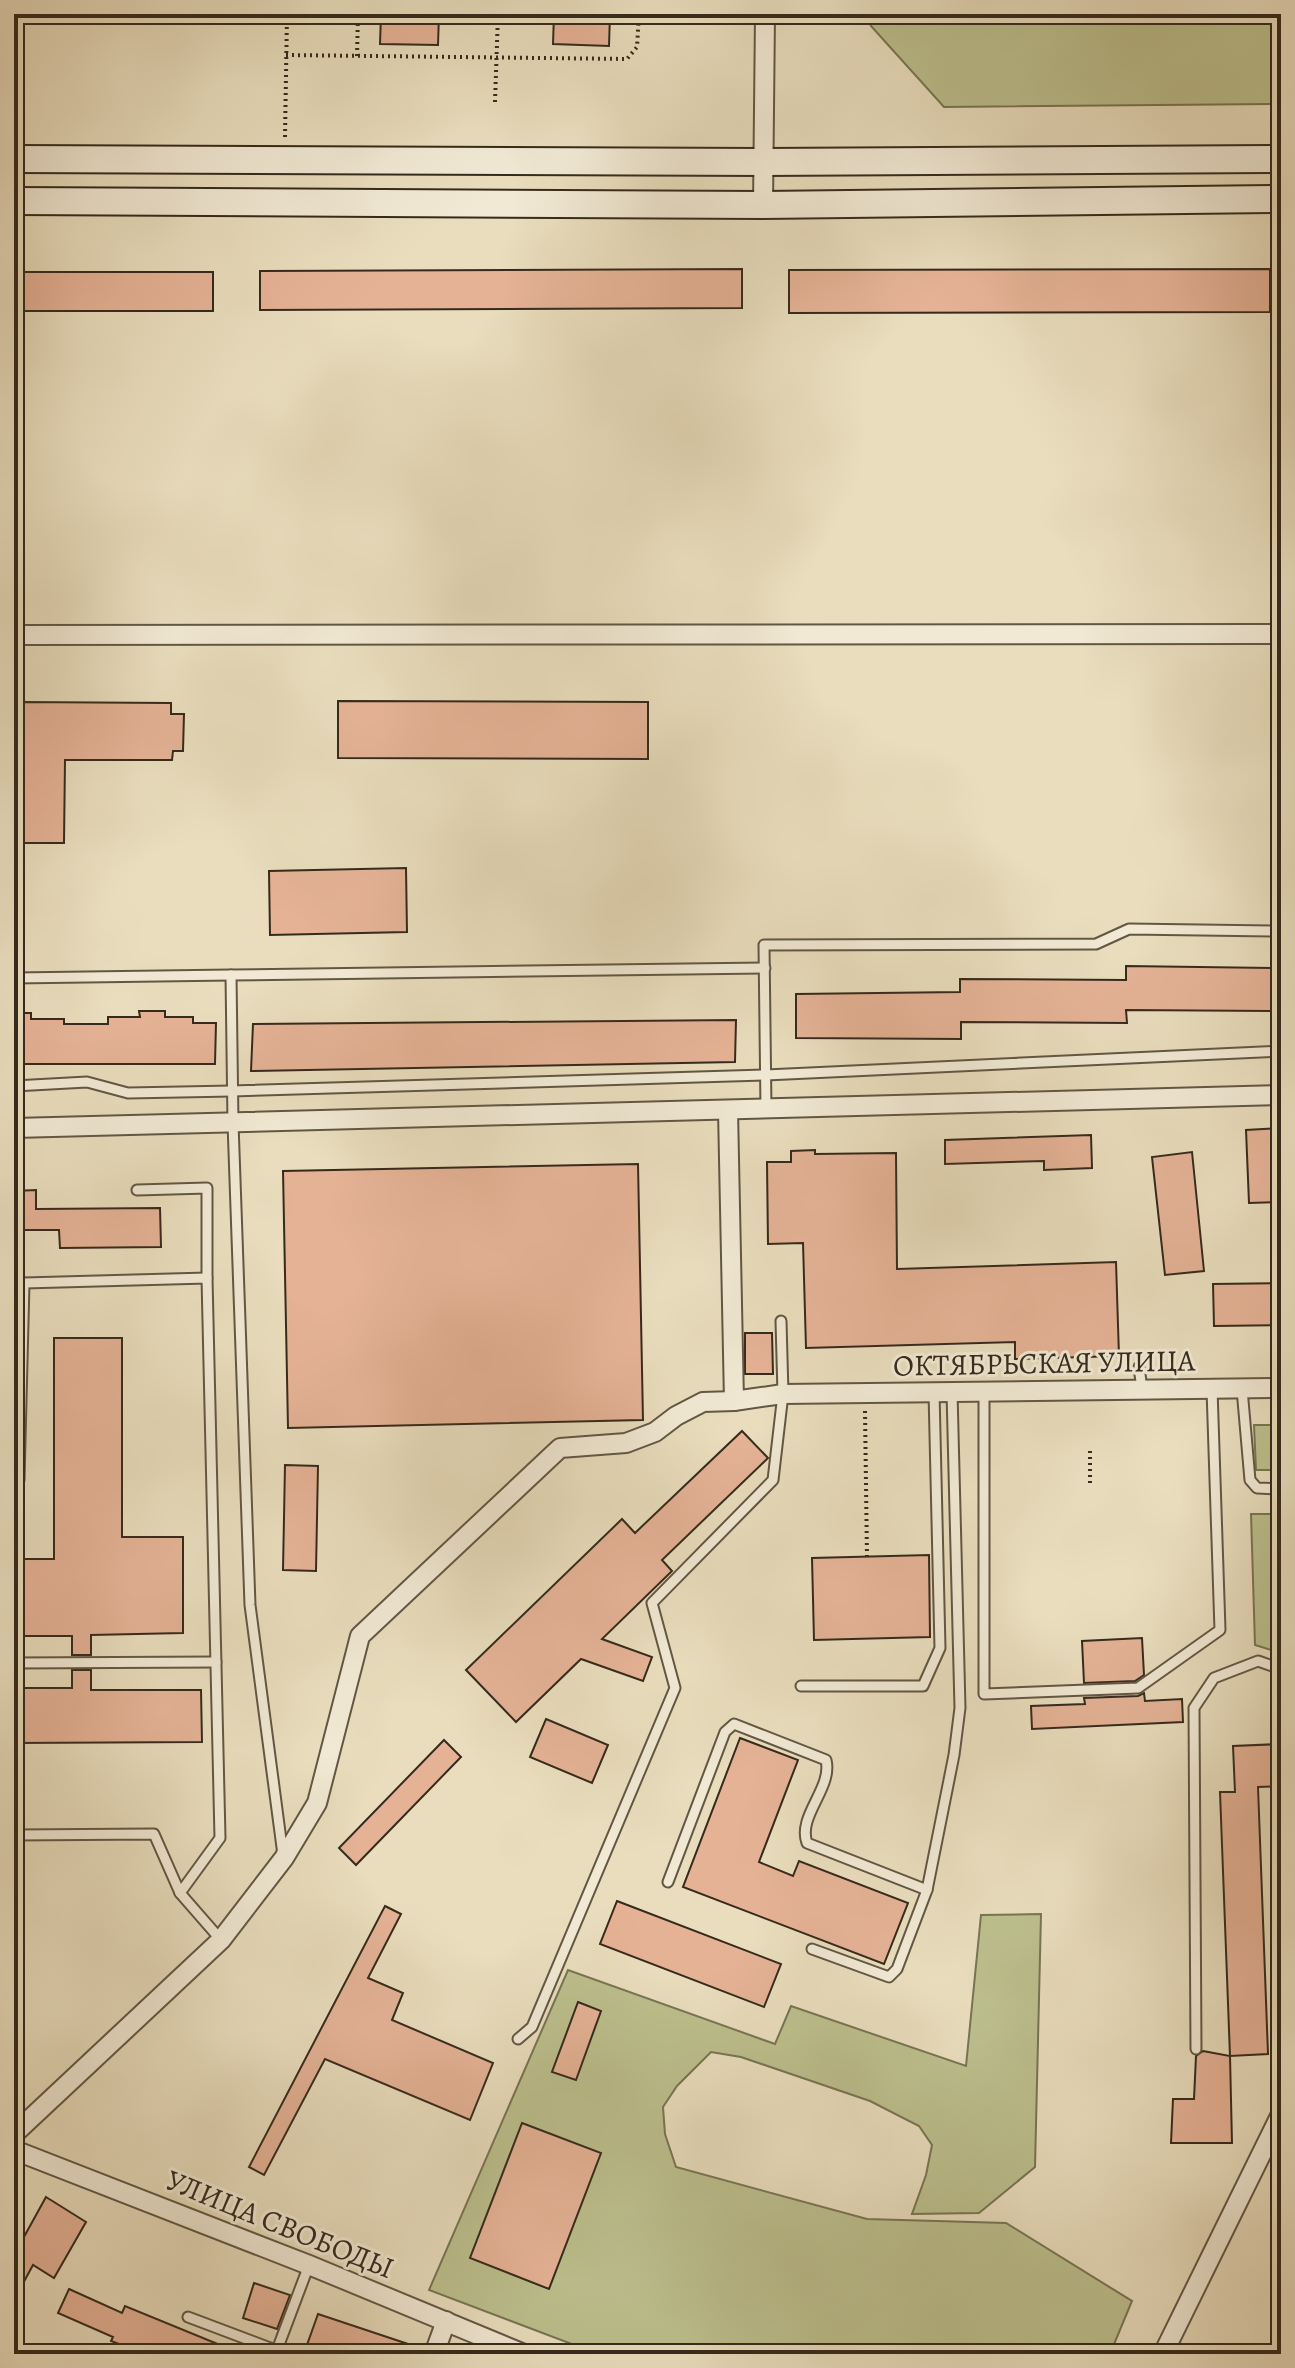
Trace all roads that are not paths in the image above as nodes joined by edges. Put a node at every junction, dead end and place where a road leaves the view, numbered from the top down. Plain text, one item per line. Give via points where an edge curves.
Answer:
1 (765, 14) edge
2 (14, 159) edge
3 (1281, 159) edge
4 (764, 162) junction
5 (1281, 199) edge
6 (14, 201) edge
7 (763, 205) junction
8 (1281, 634) edge
9 (14, 635) edge
10 (1281, 931) edge
11 (765, 968) junction
12 (231, 975) junction
13 (14, 978) edge
14 (1281, 1051) edge
15 (766, 1075) junction
16 (14, 1086) edge
17 (232, 1091) junction
18 (1281, 1095) edge
19 (766, 1109) junction
20 (728, 1110) junction
21 (233, 1123) junction
22 (14, 1128) edge
23 (137, 1190) dead end
24 (14, 1277) edge
25 (207, 1278) junction
26 (24, 1283) junction
27 (781, 1321) dead end
28 (1139, 1367) dead end
29 (1281, 1388) edge
30 (1142, 1389) junction
31 (1212, 1389) junction
32 (1242, 1389) junction
33 (984, 1391) junction
34 (943, 1392) junction
35 (783, 1394) junction
36 (734, 1401) junction
37 (14, 1480) edge
38 (1281, 1489) edge
39 (216, 1662) junction
40 (14, 1663) edge
41 (1281, 1669) edge
42 (801, 1686) dead end
43 (14, 1835) edge
44 (284, 1858) junction
45 (668, 1882) dead end
46 (927, 1890) junction
47 (180, 1893) junction
48 (221, 1940) junction
49 (812, 1949) dead end
50 (518, 2039) dead end
51 (1196, 2049) dead end
52 (1281, 2114) edge
53 (14, 2134) edge
54 (14, 2150) edge
55 (309, 2265) junction
56 (188, 2317) dead end
57 (446, 2321) junction
58 (281, 2352) edge
59 (434, 2354) edge
60 (524, 2354) edge
61 (1163, 2354) edge

1 - 4 street
2 - 4 street
3 - 4 street
4 - 7 street
5 - 7 street
6 - 7 street
8 - 9 street
10 - 11 lane via 1129,929 1096,944 764,945
11 - 12 lane
11 - 15 lane
12 - 13 lane
12 - 17 lane
14 - 15 lane
15 - 17 lane
15 - 19 lane
16 - 17 lane via 87,1082 128,1093
17 - 21 lane
18 - 19 street
19 - 20 street
20 - 21 street
20 - 36 street
21 - 22 street
21 - 44 lane via 250,1605
23 - 25 lane via 207,1188
24 - 26 lane
25 - 26 lane
25 - 39 lane
26 - 37 lane via 19,1480
27 - 35 lane
28 - 30 lane
29 - 32 street, ОКТЯБРЬСКАЯ УЛИЦА
30 - 31 street, ОКТЯБРЬСКАЯ УЛИЦА
30 - 33 street, ОКТЯБРЬСКАЯ УЛИЦА
31 - 32 street, ОКТЯБРЬСКАЯ УЛИЦА
31 - 33 lane via 1220,1630 1138,1688 984,1694
32 - 38 lane via 1250,1480 1257,1488
33 - 34 street, ОКТЯБРЬСКАЯ УЛИЦА
34 - 35 street, ОКТЯБРЬСКАЯ УЛИЦА
34 - 42 lane via 940,1648 923,1686
34 - 46 lane via 960,1708
35 - 36 street, ОКТЯБРЬСКАЯ УЛИЦА
35 - 50 lane via 773,1480 652,1603 675,1688 532,2027
36 - 44 street, ОКТЯБРЬСКАЯ УЛИЦА via 703,1402 626,1443 560,1448 360,1636 317,1803
39 - 40 lane
39 - 47 lane via 220,1838
41 - 51 lane via 1258,1661 1214,1678 1194,1708
43 - 47 lane via 154,1834
44 - 48 street, ОКТЯБРЬСКАЯ УЛИЦА
45 - 46 lane via 725,1732 734,1724 826,1760 827,1772 806,1829 807,1843
46 - 49 lane via 897,1969 889,1977
47 - 48 lane
48 - 53 street, ОКТЯБРЬСКАЯ УЛИЦА
52 - 61 street
54 - 55 street, УЛИЦА СВОБОДЫ
55 - 57 street, УЛИЦА СВОБОДЫ
55 - 58 lane
56 - 58 lane
57 - 59 street
57 - 60 street, УЛИЦА СВОБОДЫ

